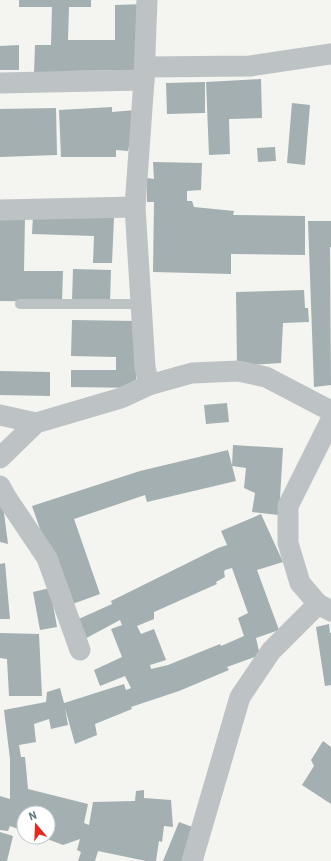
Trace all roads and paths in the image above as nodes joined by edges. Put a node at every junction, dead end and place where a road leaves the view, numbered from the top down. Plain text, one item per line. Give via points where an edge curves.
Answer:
1 (147, 0) edge
2 (331, 54) edge
3 (144, 73) junction
4 (0, 83) edge
5 (135, 207) junction
6 (0, 210) edge
7 (20, 304) dead end
8 (141, 304) junction
9 (149, 385) junction
10 (331, 411) edge
11 (0, 415) edge
12 (331, 420) edge
13 (36, 423) junction
14 (0, 458) edge
15 (0, 486) edge
16 (324, 607) edge
17 (80, 650) dead end
18 (192, 861) edge

1 - 3 street
2 - 3 street via 250,66
3 - 4 street
3 - 5 street
5 - 6 street
5 - 8 street
7 - 8 lane
8 - 9 street via 145,367
9 - 10 street via 192,373 238,371 266,377
9 - 13 street via 121,398
11 - 13 street
12 - 16 street via 288,506 288,543 300,583
13 - 14 street
15 - 17 street via 47,558
16 - 18 street via 270,651 240,697

